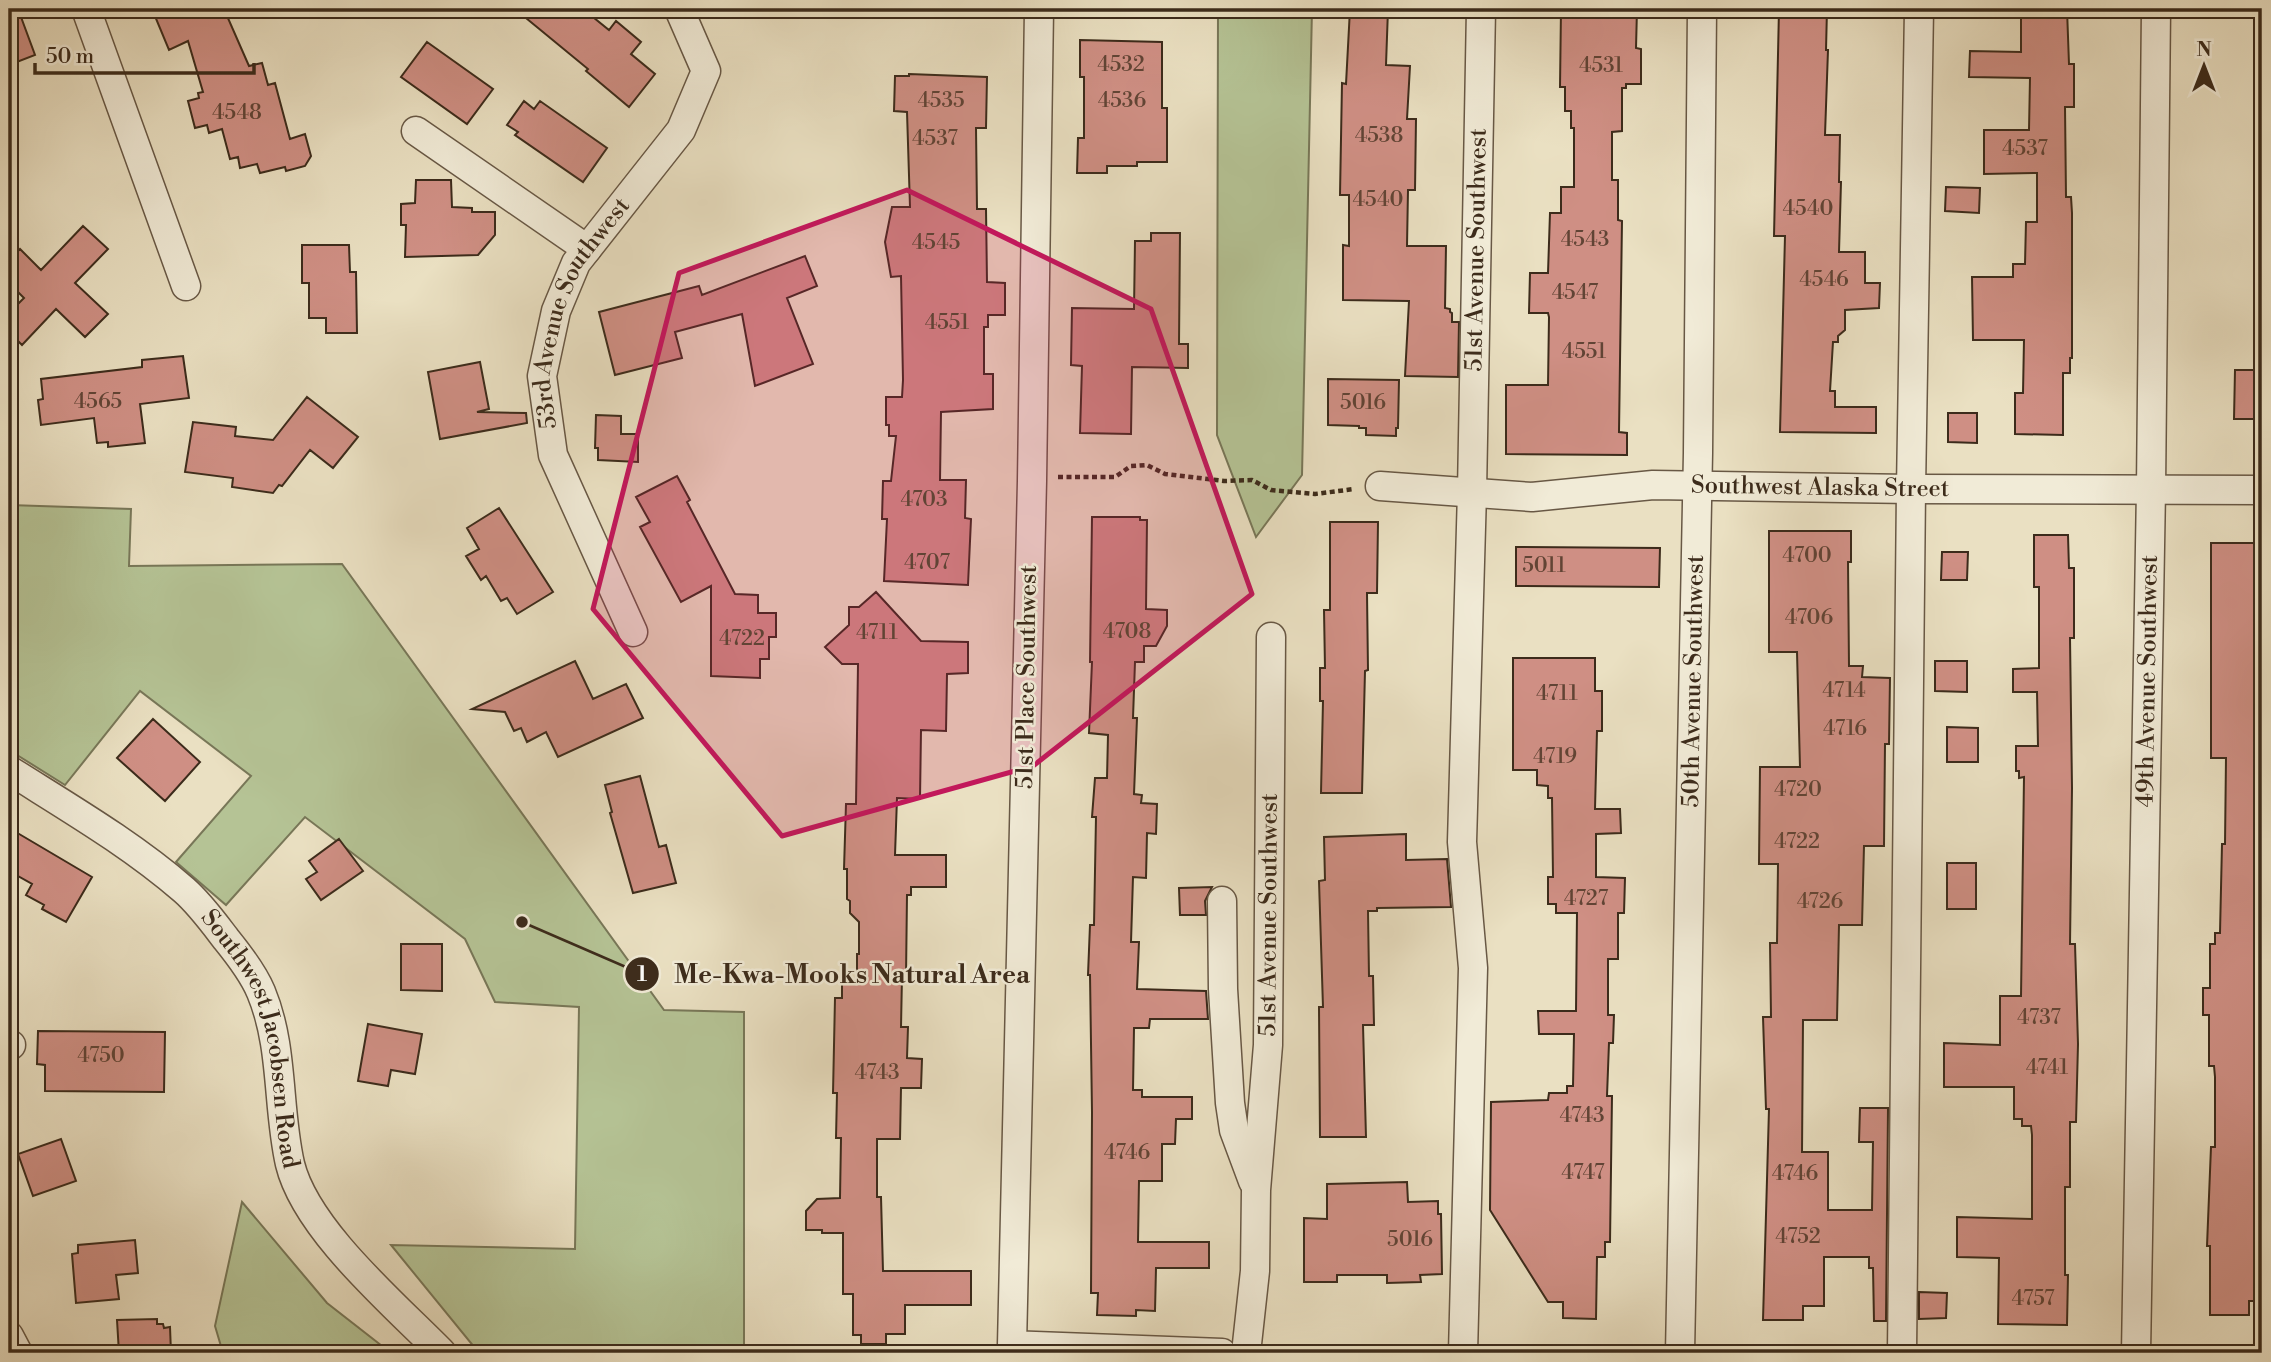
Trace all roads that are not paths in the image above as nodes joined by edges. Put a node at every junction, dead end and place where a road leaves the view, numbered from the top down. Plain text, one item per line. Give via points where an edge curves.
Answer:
1 (86, 9) edge
2 (679, 9) edge
3 (1039, 9) edge
4 (1481, 9) edge
5 (1702, 9) edge
6 (1919, 9) edge
7 (2155, 9) edge
8 (416, 131) dead end
9 (587, 249) junction
10 (186, 286) dead end
11 (1697, 485) junction
12 (1380, 486) road end
13 (1911, 489) junction
14 (2151, 489) junction
15 (2262, 490) edge
16 (1472, 492) junction
17 (633, 632) dead end
18 (1271, 637) dead end
19 (9, 770) edge
20 (1222, 901) dead end
21 (1256, 1190) junction
22 (9, 1336) edge
23 (18, 1353) edge
24 (442, 1353) edge
25 (1222, 1353) edge
26 (1246, 1353) edge
27 (1463, 1353) edge
28 (1680, 1353) edge
29 (1902, 1353) edge
30 (2136, 1353) edge

1 - 10 street
2 - 9 street, 53rd Avenue Southwest via 706,71 681,130
3 - 25 street, 51st Place Southwest via 1012,1345
4 - 16 street, 51st Avenue Southwest
5 - 11 street, 50th Avenue Southwest
6 - 13 street
7 - 14 street, 49th Avenue Southwest
8 - 9 street
9 - 17 street, 53rd Avenue Southwest via 576,263 556,311 542,376 553,455
11 - 13 street, Southwest Alaska Street
11 - 16 street, Southwest Alaska Street via 1532,497
11 - 28 street, 50th Avenue Southwest
12 - 16 street, Southwest Alaska Street
13 - 14 street, Southwest Alaska Street
13 - 29 street
14 - 15 street, Southwest Alaska Street
14 - 30 street, 49th Avenue Southwest
16 - 27 street, 51st Avenue Southwest via 1462,842 1473,968
18 - 21 street, 51st Avenue Southwest via 1268,1045
19 - 24 street, Southwest Jacobsen Road via 125,844 176,884 239,956 261,991 273,1032 284,1135 303,1199 368,1279
20 - 21 street, 51st Avenue Southwest via 1230,1103 1234,1130
21 - 26 street, 51st Avenue Southwest via 1255,1271
22 - 23 street

